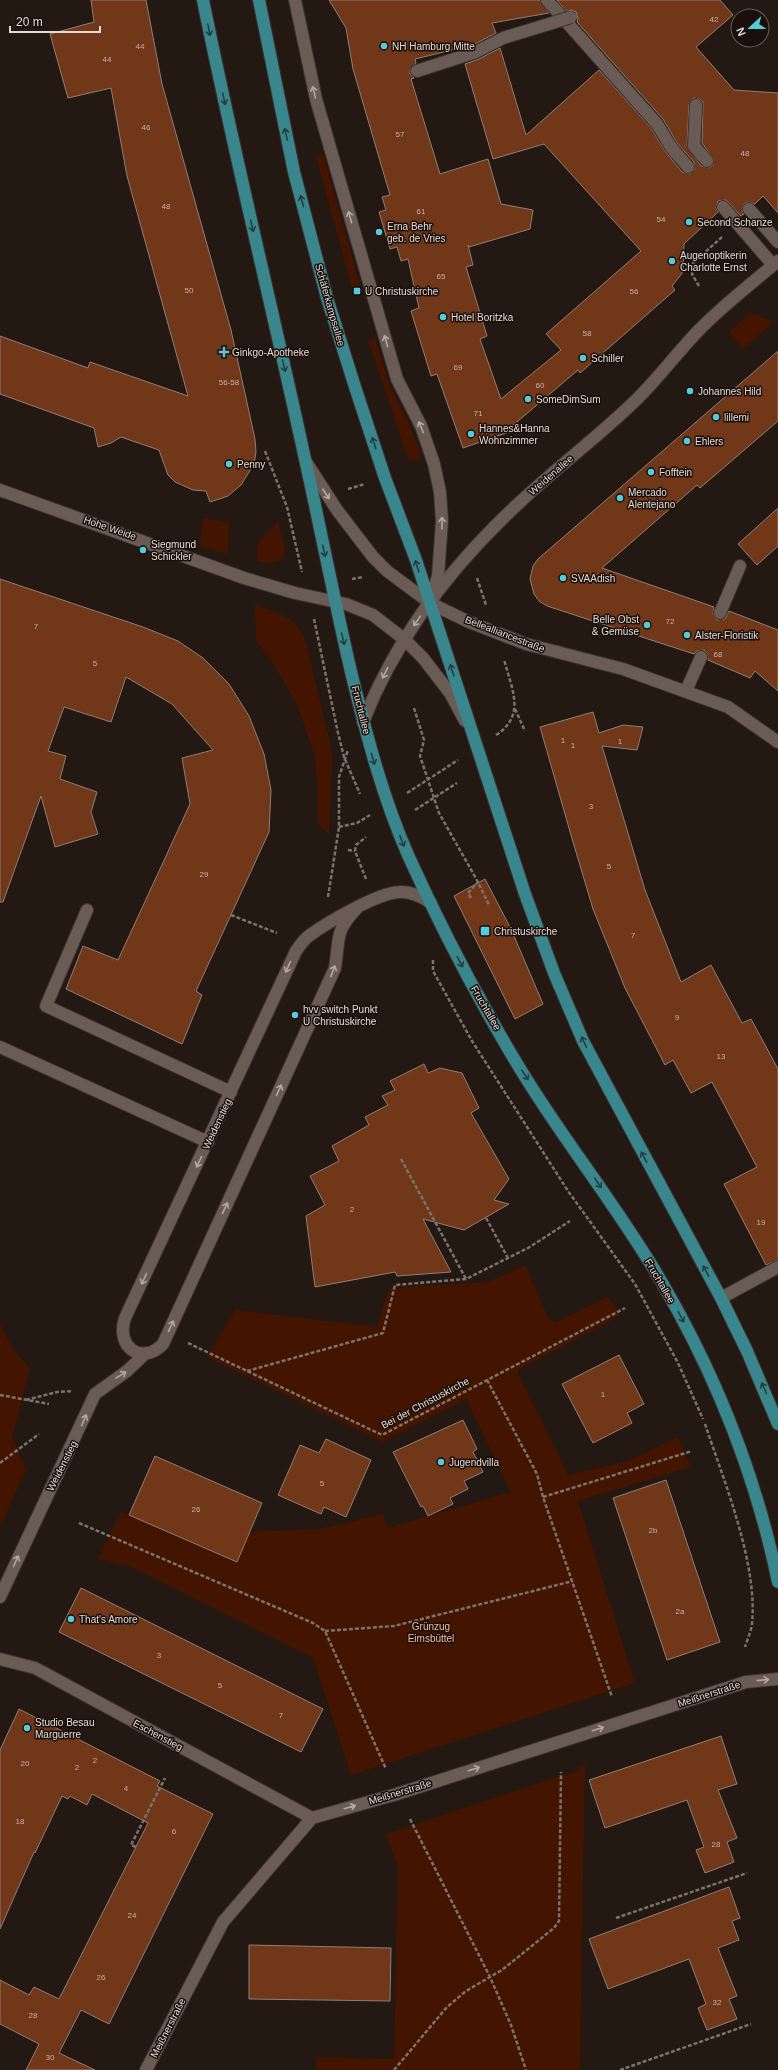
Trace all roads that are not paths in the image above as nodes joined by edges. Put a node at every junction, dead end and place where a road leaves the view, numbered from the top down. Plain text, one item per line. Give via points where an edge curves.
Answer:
1 (203, 0) edge
2 (259, 0) edge
3 (295, 0) edge
4 (547, 0) edge
5 (571, 17) dead end
6 (418, 71) dead end
7 (696, 105) dead end
8 (707, 161) dead end
9 (688, 167) dead end
10 (723, 207) dead end
11 (749, 209) dead end
12 (778, 242) edge
13 (775, 263) edge
14 (306, 461) junction
15 (0, 490) edge
16 (740, 566) dead end
17 (334, 601) junction
18 (430, 603) junction
19 (720, 613) dead end
20 (404, 639) junction
21 (701, 657) dead end
22 (686, 691) junction
23 (363, 722) junction
24 (778, 742) edge
25 (477, 747) junction
26 (431, 903) junction
27 (357, 908) junction
28 (87, 910) dead end
29 (0, 1048) edge
30 (231, 1092) junction
31 (208, 1142) junction
32 (778, 1267) edge
33 (721, 1298) junction
34 (146, 1354) junction
35 (776, 1413) edge
36 (778, 1424) edge
37 (778, 1582) edge
38 (0, 1597) edge
39 (0, 1659) edge
40 (778, 1679) edge
41 (312, 1818) junction
42 (146, 2070) edge

1 -> 14 main road
18 -> 2 main road, Schäferkampsallee via 383,471 327,298 294,172
18 -> 3 street via 438,576 442,528 440,492 434,464 420,426 397,379 316,99
4 - 9 street via 657,124 671,147
5 - 6 street, bridge via 503,38 476,52
7 - 8 street via 694,146
10 - 13 street
11 - 12 street
13 - 18 street, Weidenallee via 700,329 635,401 519,502 468,555
14 -> 17 main road
14 -> 18 street, Bellealliancestraße via 337,510 373,557 392,575
15 - 17 street, Hohe Weide via 244,578
16 - 19 street
17 - 20 street via 357,607 373,615
17 -> 23 main road, Fruchtallee
18 -> 20 street, Weidenallee
18 - 22 street, Bellealliancestraße via 497,633 545,650 623,669
25 -> 18 main road
20 -> 23 street, Weidenallee via 386,670
20 - 25 street via 435,672 450,693
21 - 22 street
22 - 24 street, Bellealliancestraße via 728,707
23 -> 26 main road, Fruchtallee via 374,762 406,851
33 -> 25 main road via 583,1040 554,973
26 - 27 street, Weidenstieg via 412,893 398,892
26 -> 37 main road, Fruchtallee via 470,980 521,1070 660,1279 696,1345 736,1435 767,1528
27 -> 30 street, Weidenstieg via 310,935 296,951
34 -> 27 street, Weidenstieg via 158,1349 168,1333 335,968 336,946 345,920
28 - 30 street via 46,1006
29 - 31 street
30 - 31 street, Weidenstieg
31 -> 34 street, Weidenstieg via 122,1326 122,1334 129,1347
32 - 33 street
35 -> 33 main road
38 -> 34 street, Weidenstieg via 95,1394
35 - 36 main road
39 - 41 street, Eschenstieg via 35,1668
41 -> 40 street, Meißnerstraße via 405,1791 746,1682
41 - 42 street, Meißnerstraße via 223,1922

